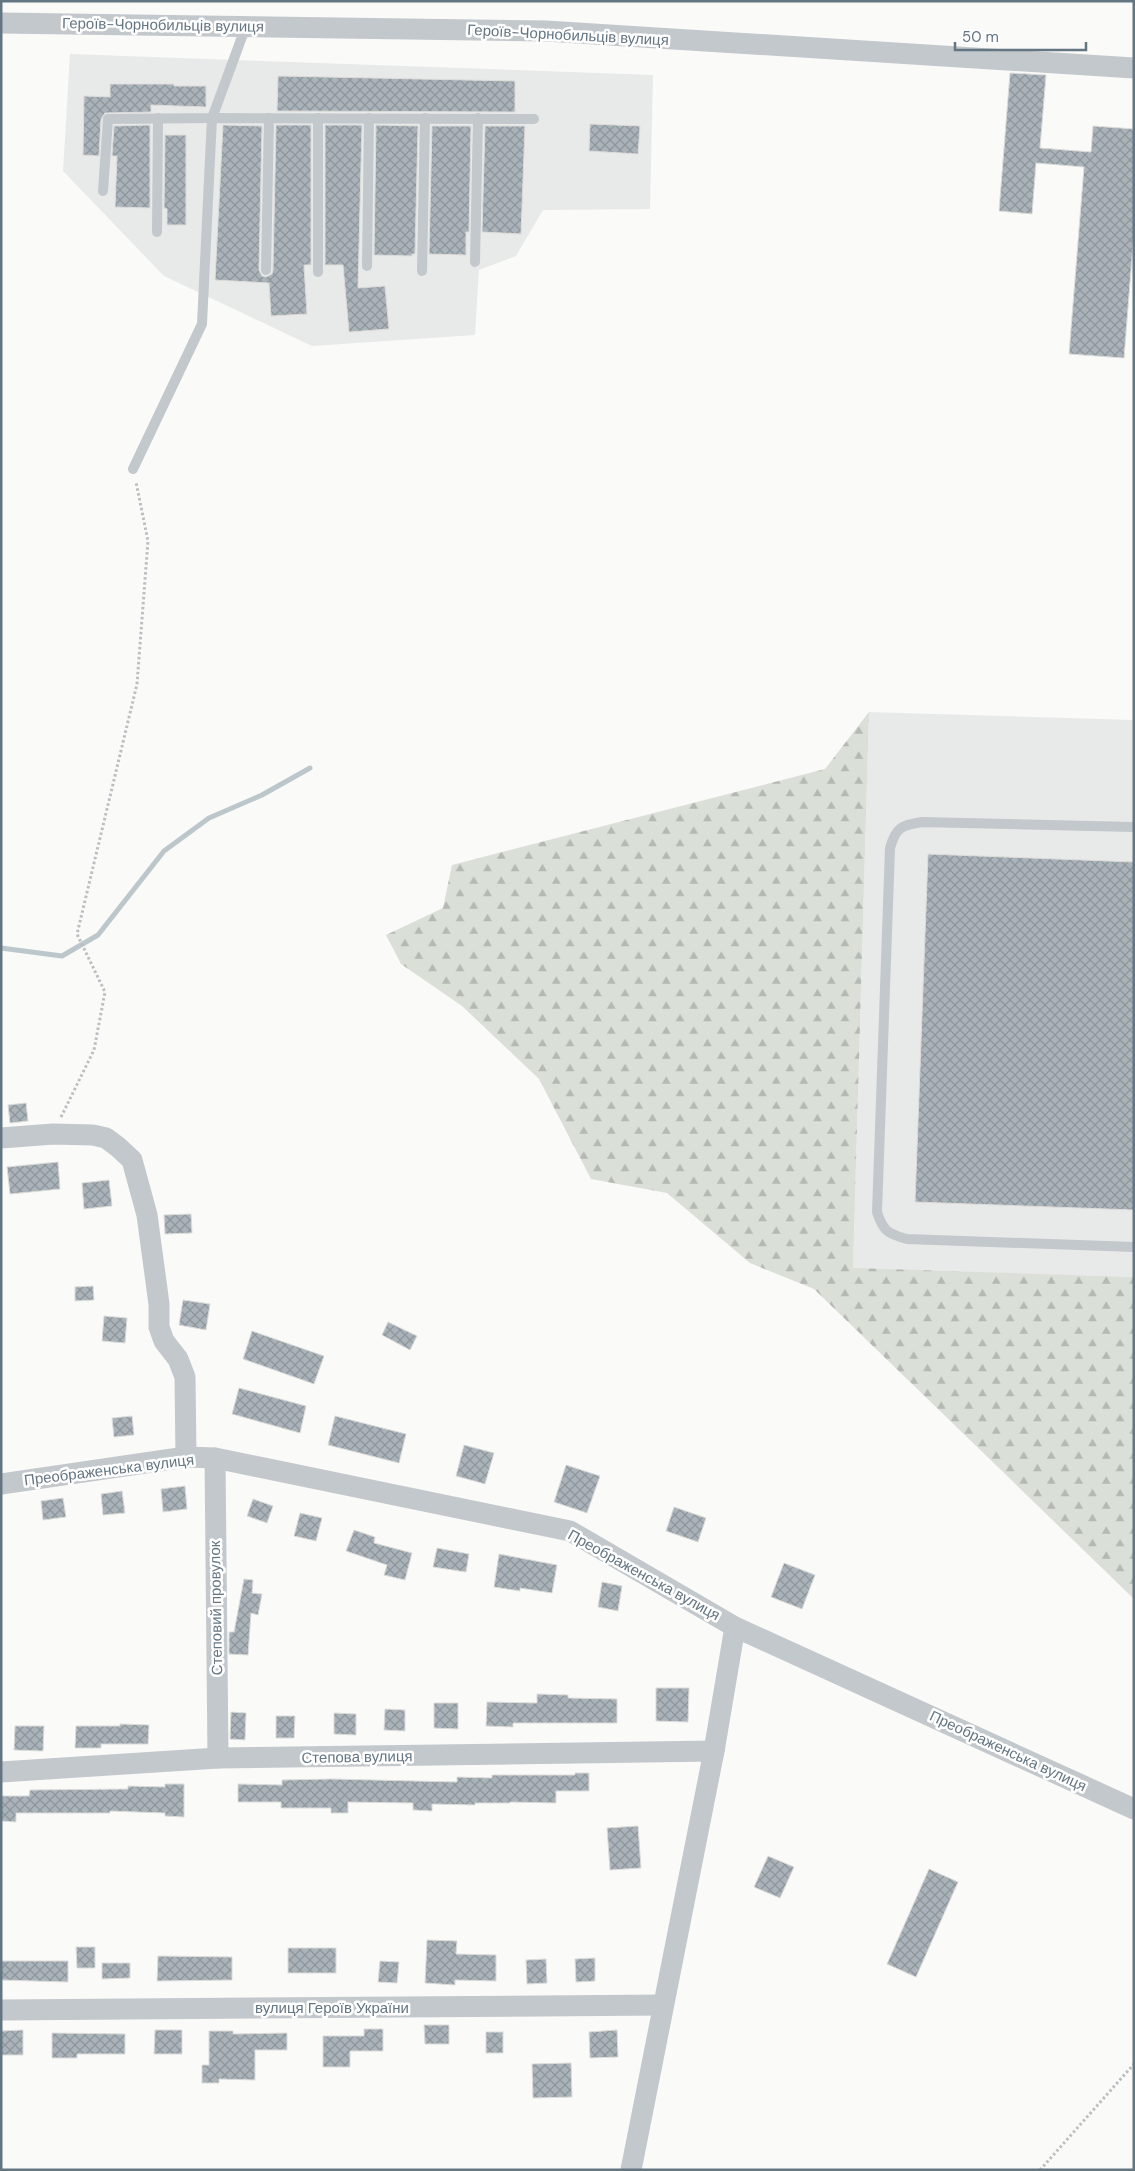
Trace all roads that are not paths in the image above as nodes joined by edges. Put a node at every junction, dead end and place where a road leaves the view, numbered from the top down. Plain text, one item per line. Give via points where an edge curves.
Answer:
1 (1, 23) edge
2 (246, 26) junction
3 (1134, 68) edge
4 (158, 118) junction
5 (212, 118) junction
6 (269, 118) junction
7 (318, 118) junction
8 (369, 118) junction
9 (424, 118) junction
10 (478, 118) junction
11 (534, 119) dead end
12 (104, 191) dead end
13 (158, 232) dead end
14 (475, 262) dead end
15 (367, 266) dead end
16 (266, 270) dead end
17 (422, 271) dead end
18 (318, 272) dead end
19 (134, 469) road end
20 (1134, 827) edge
21 (1, 1138) edge
22 (1134, 1247) edge
23 (186, 1457) junction
24 (215, 1458) junction
25 (1, 1484) edge
26 (735, 1626) junction
27 (714, 1752) junction
28 (218, 1758) junction
29 (1, 1772) edge
30 (1134, 1809) edge
31 (663, 2005) junction
32 (1, 2010) edge
33 (631, 2170) edge

1 - 2 street, Героїв-Чорнобильців вулиця
2 - 3 street, Героїв-Чорнобильців вулиця via 546,31
2 - 5 lane
4 - 5 lane
4 - 12 lane via 108,119
4 - 13 lane
5 - 6 lane
5 - 19 lane via 202,324
6 - 7 lane
6 - 16 lane
7 - 8 lane
7 - 18 lane
8 - 9 lane
8 - 15 lane
9 - 10 lane
9 - 17 lane
10 - 11 lane
10 - 14 lane
20 - 22 lane via 922,822 904,824 894,834 890,848 878,1212 881,1226 891,1235 907,1239
21 - 23 street via 92,1135 106,1138 132,1160 147,1215 159,1327 186,1377
23 - 24 street, Преображенська вулиця
23 - 25 street, Преображенська вулиця
24 - 26 street, Преображенська вулиця via 570,1531
24 - 28 street, Степовий провулок
26 - 27 street
26 - 30 street, Преображенська вулиця
27 - 28 street, Степова вулиця
27 - 31 street
28 - 29 street, Степова вулиця
31 - 32 street, вулиця Героїв України
31 - 33 street

